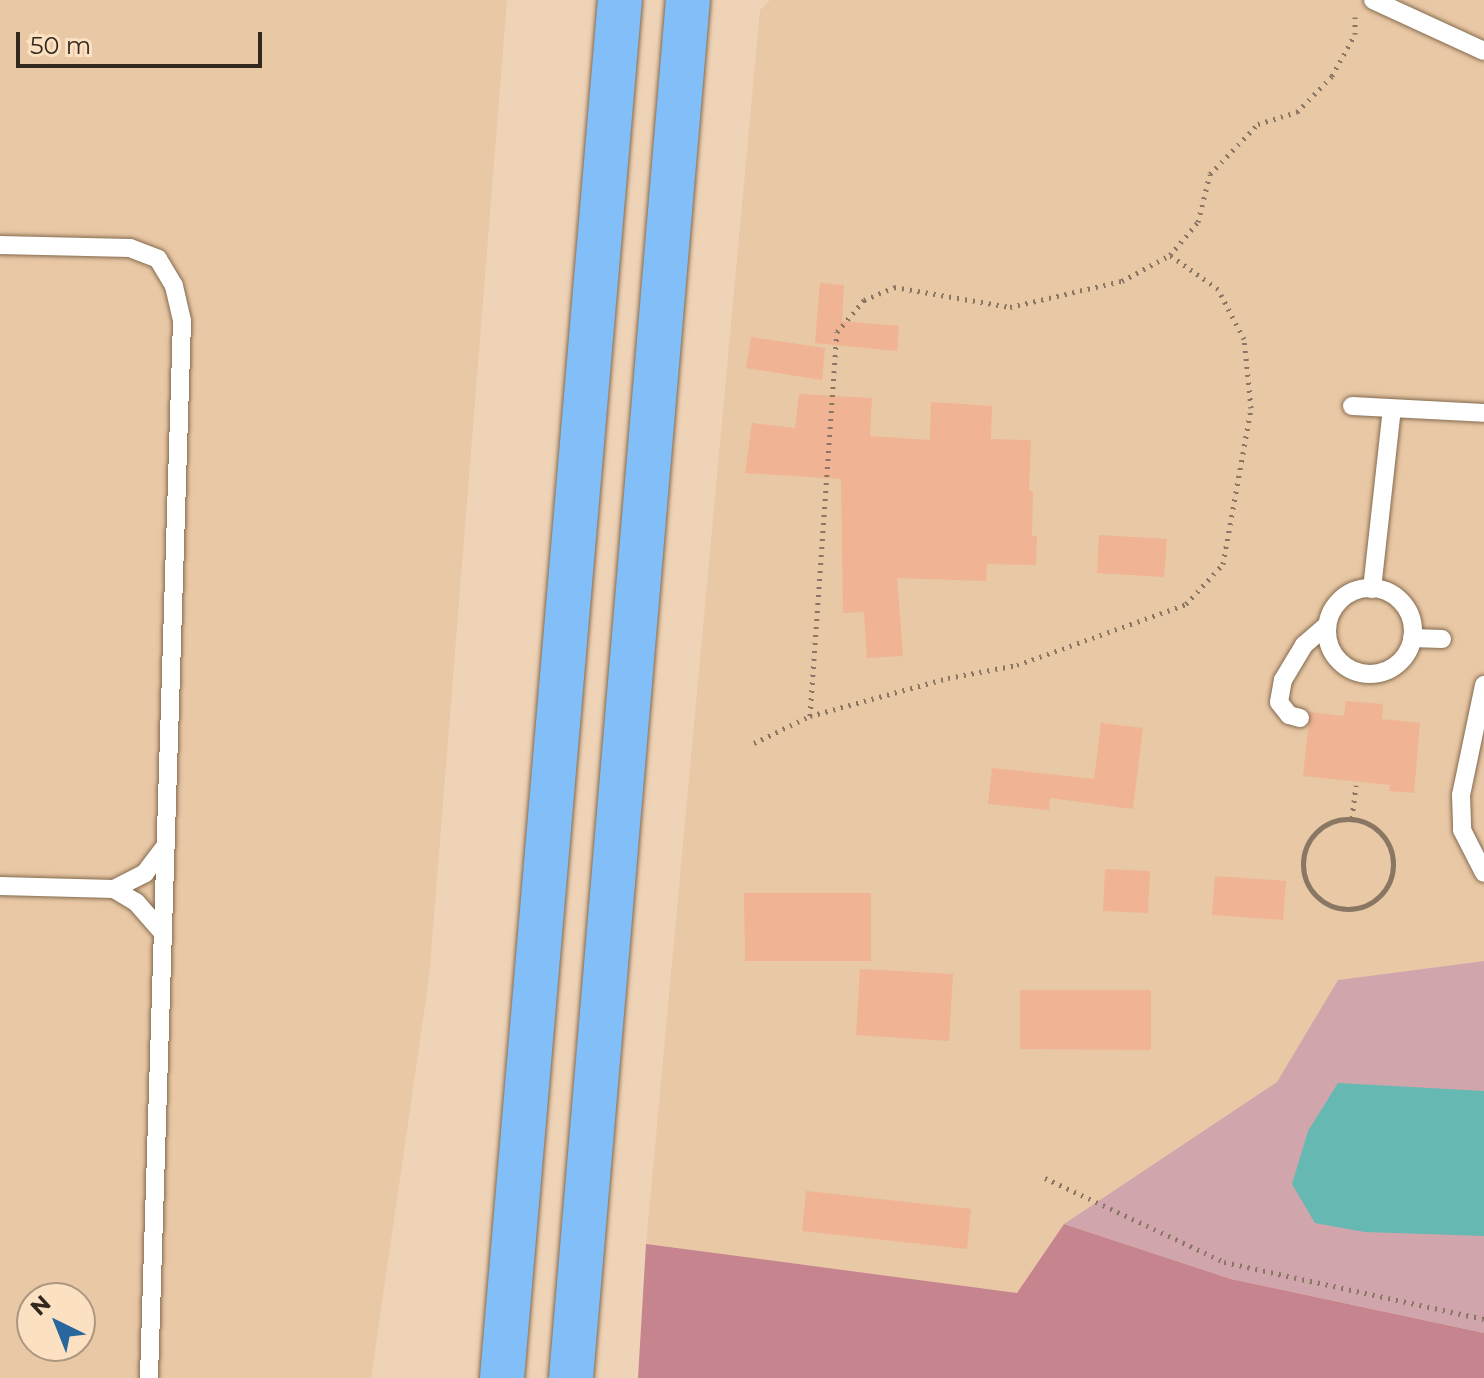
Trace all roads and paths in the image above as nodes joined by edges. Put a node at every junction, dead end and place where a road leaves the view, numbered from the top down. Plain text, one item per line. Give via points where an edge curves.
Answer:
1 (620, 0) edge
2 (688, 0) edge
3 (1375, 0) edge
4 (1355, 11) dead end
5 (1484, 51) edge
6 (0, 245) edge
7 (1170, 255) junction
8 (1352, 406) dead end
9 (1392, 409) junction
10 (1484, 413) edge
11 (1372, 589) junction
12 (1326, 626) junction
13 (1412, 638) junction
14 (1442, 639) dead end
15 (1484, 685) edge
16 (810, 716) junction
17 (1300, 718) dead end
18 (754, 743) dead end
19 (1356, 785) dead end
20 (1352, 818) junction
21 (165, 846) junction
22 (1484, 873) edge
23 (0, 886) edge
24 (114, 889) junction
25 (163, 933) junction
26 (1045, 1178) dead end
27 (1484, 1319) edge
28 (149, 1378) edge
29 (502, 1378) edge
30 (571, 1378) edge

1 - 29 highway
2 - 30 highway
3 - 5 lane
4 - 7 path via 1355,34 1332,76 1297,112 1258,124 1210,174 1198,222
6 - 21 lane via 130,248 158,259 174,286 182,321
7 - 16 path via 1122,281 1010,307 894,287 864,300 837,332
7 - 16 path via 1218,289 1244,339 1251,408 1223,564 1186,604 1017,665
8 - 9 lane
9 - 10 lane
9 - 11 lane
11 - 12 lane via 1357,589 1336,604
11 - 13 lane via 1402,602 1413,624
12 - 13 lane via 1331,651 1347,669 1371,675 1395,668
12 - 17 lane via 1304,645 1283,680 1279,702 1284,711
13 - 14 lane
15 - 22 lane via 1461,795 1462,830
16 - 18 path
19 - 20 path
20 - 20 path via 1332,820 1315,831 1304,849 1302,869 1309,888 1324,903 1343,909 1363,907 1380,895 1391,878 1393,858 1386,838 1372,824
21 - 24 lane via 145,873
21 - 25 lane
23 - 24 lane
24 - 25 lane via 136,902
25 - 28 lane
26 - 27 path via 1224,1262

